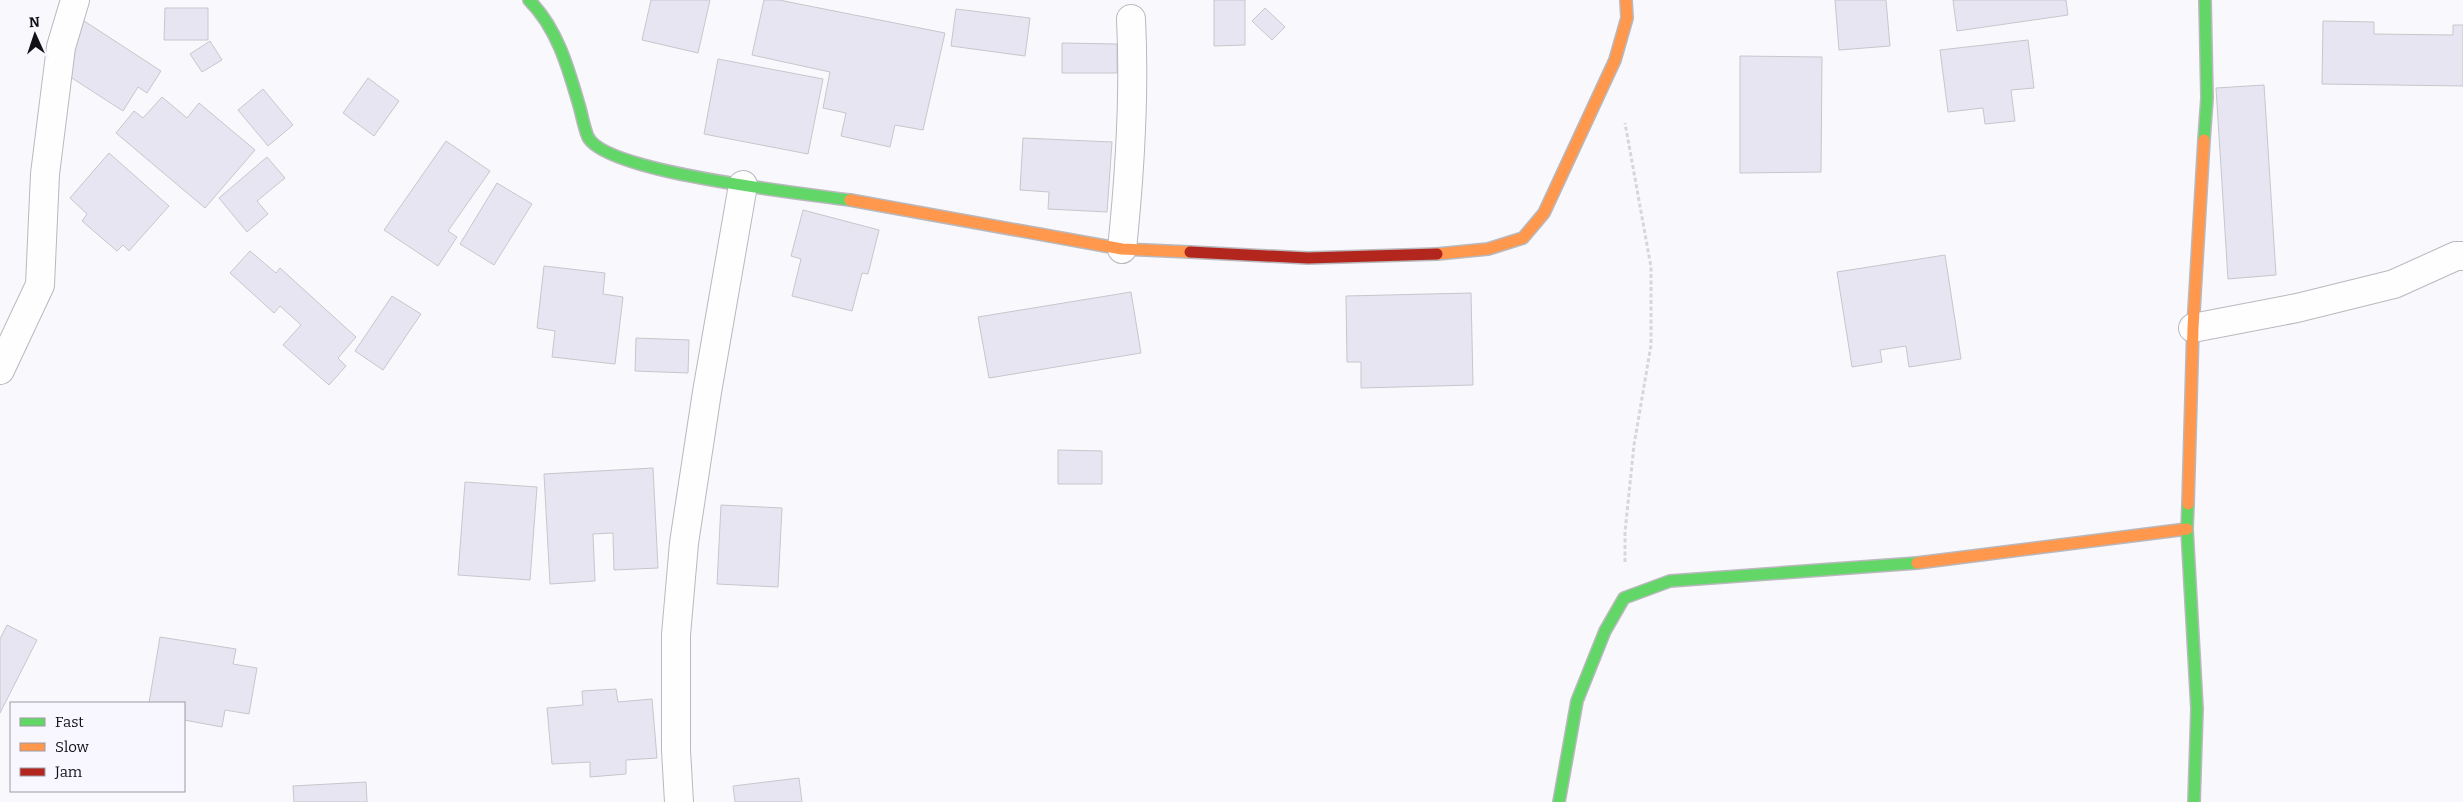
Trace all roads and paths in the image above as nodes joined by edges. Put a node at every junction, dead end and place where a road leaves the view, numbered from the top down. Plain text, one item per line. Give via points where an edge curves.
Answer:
1 (75, 0) edge
2 (530, 0) edge
3 (1626, 0) edge
4 (2205, 0) edge
5 (1131, 19) dead end
6 (1624, 117) dead end
7 (743, 185) junction
8 (1122, 249) junction
9 (2463, 256) edge
10 (2193, 328) junction
11 (0, 370) edge
12 (2187, 529) junction
13 (1624, 598) junction
14 (679, 802) edge
15 (1559, 802) edge
16 (2194, 802) edge

1 - 11 street via 61,47 45,174 40,284
2 - 7 street via 543,14 566,61 589,139 610,155 643,166
3 - 8 street via 1627,18 1615,60 1544,213 1523,238 1488,249 1454,254 1308,258
4 - 10 street via 2207,98
5 - 8 street via 1134,69 1132,154
6 - 13 path via 1651,267 1651,345 1634,445 1625,532
7 - 8 street via 873,203
7 - 14 street via 684,542 676,635
9 - 10 street via 2456,256 2394,284 2297,308
10 - 12 street
12 - 13 street via 1935,562 1670,581
12 - 16 street via 2197,709
13 - 15 street via 1605,631 1577,701

